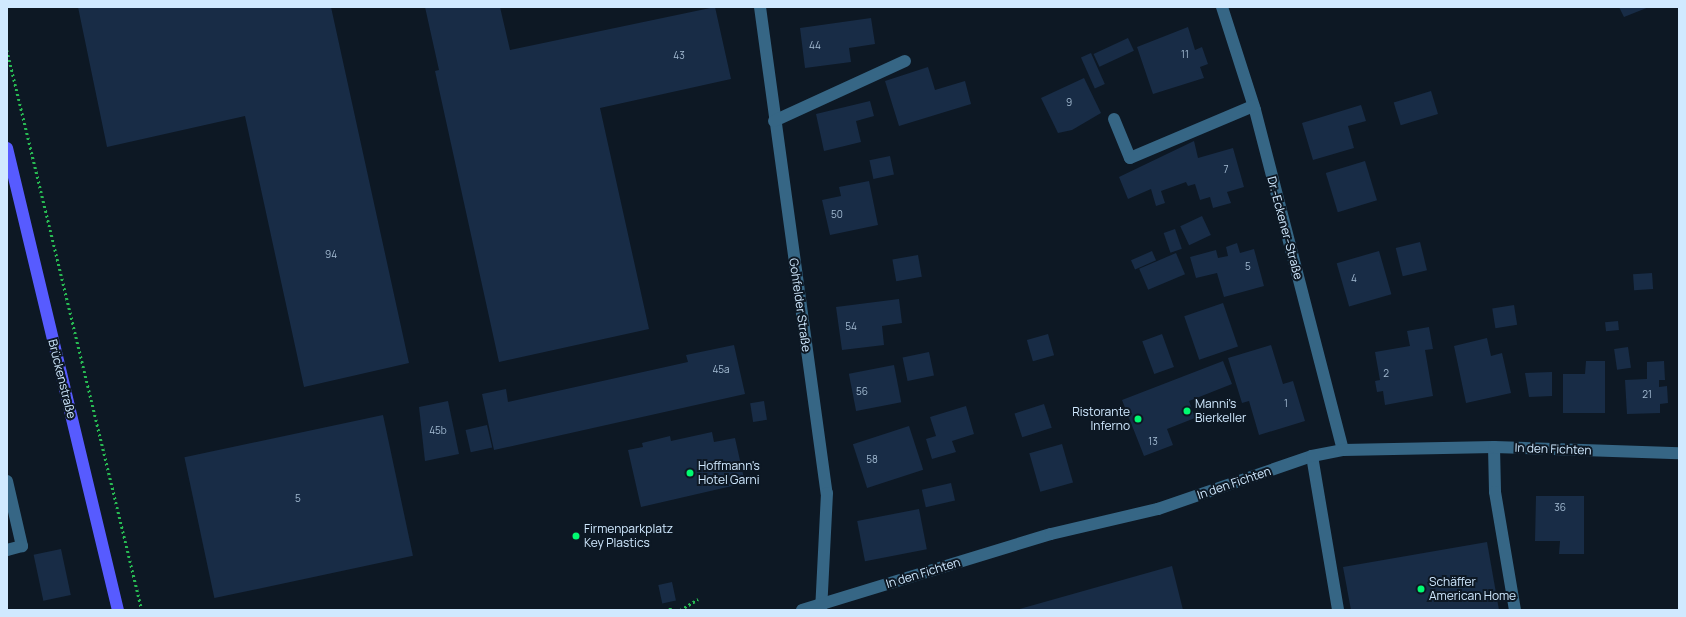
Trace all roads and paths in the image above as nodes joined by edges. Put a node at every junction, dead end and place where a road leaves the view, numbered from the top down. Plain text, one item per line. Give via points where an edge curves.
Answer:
1 (760, 7) edge
2 (1222, 7) edge
3 (7, 50) edge
4 (905, 61) dead end
5 (1253, 106) junction
6 (1114, 119) dead end
7 (774, 121) junction
8 (7, 148) edge
9 (1494, 447) junction
10 (1343, 450) junction
11 (1679, 453) edge
12 (1312, 456) junction
13 (7, 481) edge
14 (7, 550) edge
15 (698, 599) dead end
16 (820, 607) edge
17 (118, 610) edge
18 (142, 610) edge
19 (680, 610) edge
20 (802, 610) edge
21 (1338, 610) edge
22 (1515, 610) edge

1 - 7 street, Gohfelder Straße
2 - 5 street, Dr.-Eckener-Straße
3 - 18 path
4 - 7 street
5 - 6 street via 1130,158
5 - 10 street, Dr.-Eckener-Straße
7 - 16 street, Gohfelder Straße via 827,493
8 - 17 main road, Brückenstraße
9 - 10 street, In den Fichten
9 - 11 street, In den Fichten
9 - 22 street via 1495,492
10 - 12 street, In den Fichten
12 - 16 street, In den Fichten via 1158,509 1051,534
12 - 21 street
13 - 14 street via 22,546
15 - 19 path
16 - 20 street, In den Fichten

